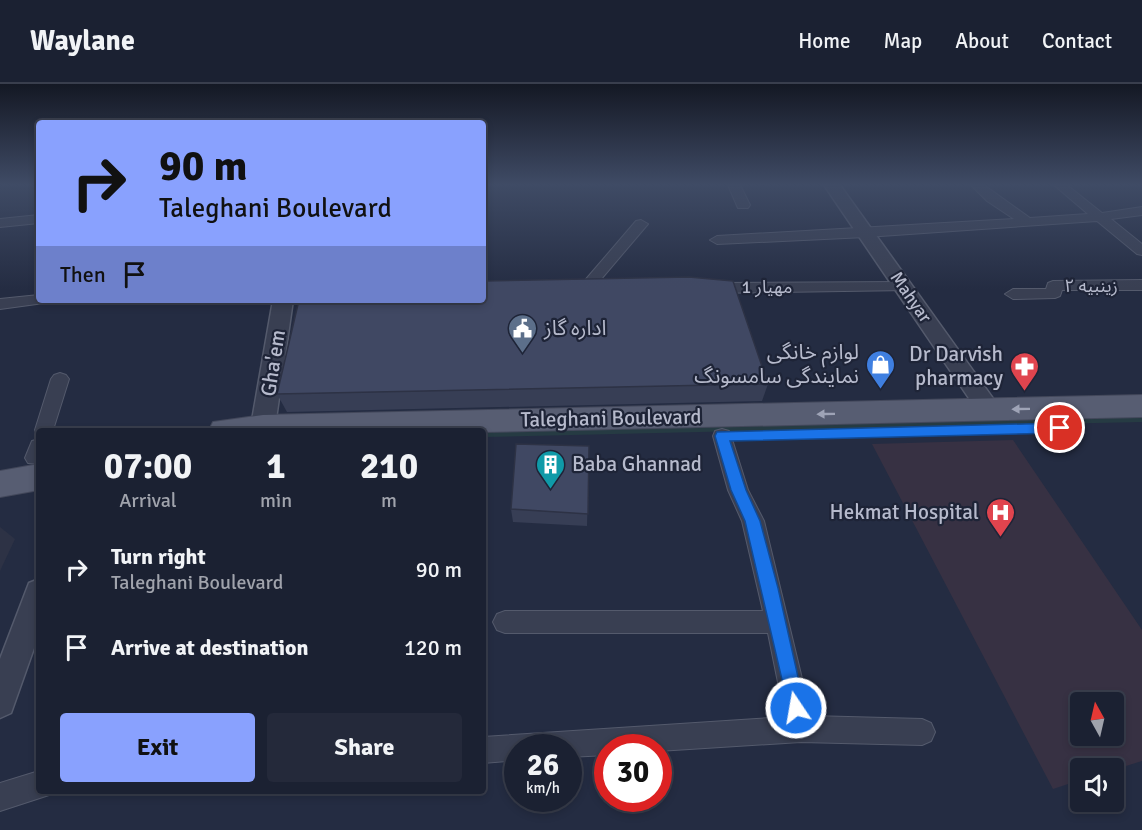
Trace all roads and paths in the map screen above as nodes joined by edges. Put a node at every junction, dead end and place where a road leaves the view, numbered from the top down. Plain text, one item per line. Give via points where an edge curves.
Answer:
1 (31, 220) edge
2 (857, 220) edge
3 (1048, 220) edge
4 (1103, 220) edge
5 (1026, 221) joint
6 (0, 223) edge
7 (641, 224) dead end
8 (866, 233) junction
9 (717, 240) dead end
10 (1142, 251) edge
11 (1142, 285) edge
12 (904, 287) junction
13 (608, 288) edge
14 (690, 288) edge
15 (1013, 294) dead end
16 (36, 300) edge
17 (283, 303) edge
18 (0, 304) edge
19 (60, 380) dead end
20 (1142, 406) edge
21 (989, 410) junction
22 (1121, 420) edge
23 (263, 426) junction
24 (47, 428) edge
25 (244, 428) edge
26 (722, 436) junction
27 (486, 441) edge
28 (36, 459) edge
29 (36, 461) edge
30 (0, 464) edge
31 (0, 485) edge
32 (36, 600) edge
33 (505, 622) dead end
34 (777, 622) junction
35 (0, 702) edge
36 (801, 729) junction
37 (922, 732) dead end
38 (582, 743) edge
39 (504, 748) edge
40 (486, 750) edge
41 (36, 786) edge
42 (0, 797) edge

1 - 6 street
2 - 8 street, Mahyar
3 - 5 street
4 - 10 street
5 - 8 street
7 - 13 street via 580,288
8 - 9 street
8 - 12 street, Mahyar
11 - 15 street, زینبیه ۲ via 1053,286 1055,293
12 - 14 street, مهیار 1
12 - 21 street, Mahyar
16 - 18 street
17 - 23 street, Gha'em
19 - 24 street
20 - 22 main road, Taleghani Boulevard
22 -> 21 main road, Taleghani Boulevard
21 -> 23 main road, Taleghani Boulevard
22 - 26 main road, Taleghani Boulevard
23 - 25 main road, Taleghani Boulevard
26 - 27 main road, Taleghani Boulevard
26 - 34 street via 738,490 753,521
28 - 30 main road
29 - 31 main road
32 - 35 street
33 - 34 street
34 - 36 street
36 - 37 street
36 - 38 street
39 - 40 street
41 - 42 street

